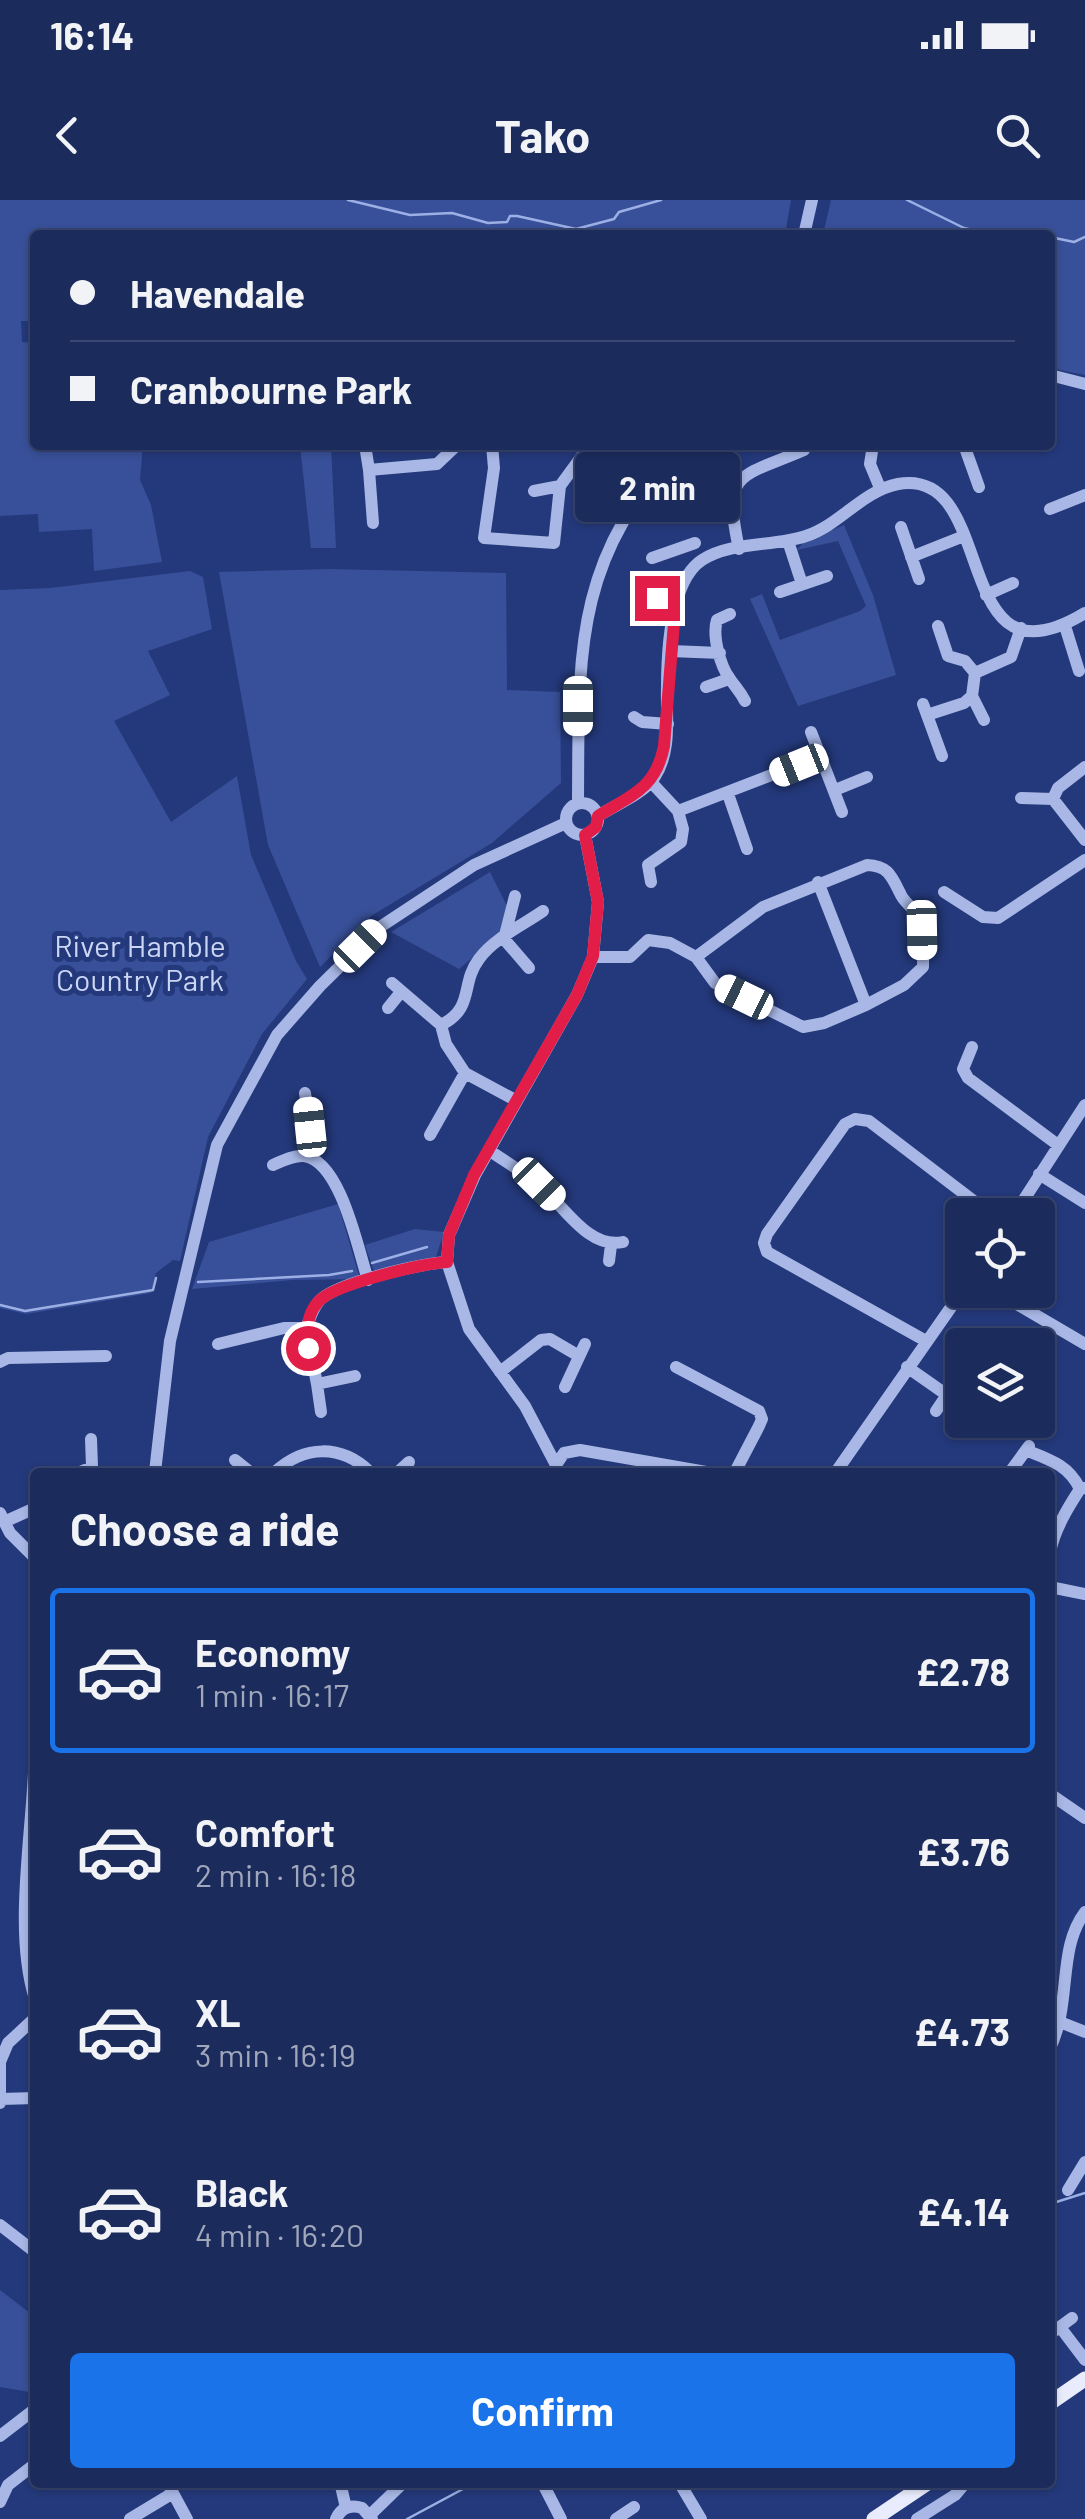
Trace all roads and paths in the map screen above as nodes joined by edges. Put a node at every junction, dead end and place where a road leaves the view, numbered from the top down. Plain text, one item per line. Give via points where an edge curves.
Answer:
1 (812, 200) edge
2 (805, 230) edge
3 (1055, 376) edge
4 (1085, 384) edge
5 (366, 450) edge
6 (451, 450) edge
7 (492, 450) edge
8 (586, 450) edge
9 (622, 450) edge
10 (678, 450) edge
11 (804, 450) dead end
12 (873, 450) edge
13 (965, 450) edge
14 (369, 470) junction
15 (655, 475) junction
16 (972, 480) dead end
17 (560, 486) junction
18 (880, 488) junction
19 (534, 491) dead end
20 (1085, 495) edge
21 (1050, 509) dead end
22 (373, 523) dead end
23 (901, 526) dead end
24 (964, 536) junction
25 (788, 542) junction
26 (694, 543) dead end
27 (739, 549) junction
28 (678, 550) junction
29 (652, 558) dead end
30 (911, 558) junction
31 (688, 573) junction
32 (827, 576) dead end
33 (918, 578) dead end
34 (1013, 583) dead end
35 (802, 584) junction
36 (780, 592) dead end
37 (986, 595) junction
38 (676, 598) junction
39 (640, 602) dead end
40 (1085, 613) edge
41 (730, 614) dead end
42 (938, 626) dead end
43 (1065, 626) junction
44 (1021, 628) junction
45 (670, 651) junction
46 (720, 654) junction
47 (976, 672) junction
48 (1079, 672) dead end
49 (729, 679) junction
50 (706, 687) dead end
51 (972, 696) junction
52 (744, 701) dead end
53 (984, 720) dead end
54 (637, 722) dead end
55 (668, 724) junction
56 (812, 732) dead end
57 (821, 756) junction
58 (942, 756) dead end
59 (1085, 767) edge
60 (867, 777) dead end
61 (652, 782) junction
62 (835, 790) junction
63 (728, 794) junction
64 (1021, 798) dead end
65 (1052, 799) junction
66 (578, 803) junction
67 (678, 811) junction
68 (842, 812) dead end
69 (598, 816) junction
70 (566, 822) junction
71 (585, 835) junction
72 (1085, 840) edge
73 (747, 849) dead end
74 (1085, 860) edge
75 (651, 882) dead end
76 (818, 882) junction
77 (944, 892) dead end
78 (515, 896) dead end
79 (542, 911) dead end
80 (504, 939) junction
81 (593, 956) junction
82 (696, 957) junction
83 (529, 968) dead end
84 (866, 1005) junction
85 (388, 1008) dead end
86 (441, 1025) junction
87 (972, 1047) dead end
88 (465, 1073) junction
89 (304, 1100) dead end
90 (518, 1101) junction
91 (1085, 1106) edge
92 (430, 1124) dead end
93 (1058, 1145) junction
94 (490, 1151) junction
95 (307, 1156) junction
96 (277, 1165) dead end
97 (1038, 1174) junction
98 (970, 1198) edge
99 (1024, 1198) edge
100 (1085, 1203) edge
101 (610, 1261) dead end
102 (447, 1262) junction
103 (368, 1280) junction
104 (950, 1308) edge
105 (1024, 1308) edge
106 (306, 1328) junction
107 (926, 1341) junction
108 (218, 1344) dead end
109 (1085, 1344) edge
110 (106, 1356) dead end
111 (0, 1362) edge
112 (681, 1367) dead end
113 (907, 1367) junction
114 (500, 1372) junction
115 (355, 1376) dead end
116 (317, 1384) junction
117 (565, 1387) dead end
118 (945, 1394) edge
119 (945, 1398) edge
120 (936, 1411) dead end
121 (321, 1412) dead end
122 (91, 1440) dead end
123 (90, 1468) edge
124 (155, 1468) edge
125 (281, 1468) edge
126 (365, 1468) edge
127 (554, 1468) edge
128 (556, 1468) edge
129 (683, 1468) edge
130 (737, 1468) edge
131 (839, 1468) edge
132 (1013, 1468) edge
133 (1083, 1489) edge
134 (30, 1510) edge
135 (2, 1518) edge
136 (1055, 1533) edge
137 (30, 1553) edge
138 (1055, 1588) edge
139 (1085, 1594) edge
140 (1055, 1797) edge
141 (1085, 1818) edge
142 (30, 1891) edge
143 (1085, 1912) edge
144 (30, 1974) edge
145 (1060, 2022) junction
146 (30, 2023) edge
147 (1085, 2032) edge
148 (1055, 2035) edge
149 (0, 2062) edge
150 (30, 2098) edge
151 (0, 2101) edge
152 (1083, 2173) edge
153 (1068, 2190) dead end
154 (0, 2225) edge
155 (30, 2248) edge
156 (1072, 2318) dead end
157 (1055, 2330) edge
158 (1085, 2360) edge
159 (1085, 2379) edge
160 (1055, 2399) edge
161 (30, 2413) edge
162 (0, 2436) edge
163 (30, 2468) edge
164 (170, 2488) edge
165 (341, 2488) edge
166 (398, 2488) edge
167 (545, 2488) edge
168 (683, 2488) edge
169 (920, 2488) edge
170 (961, 2488) edge
171 (0, 2502) edge
172 (634, 2506) dead end
173 (346, 2508) junction
174 (371, 2517) edge
175 (130, 2519) edge
176 (187, 2519) edge
177 (336, 2519) edge
178 (561, 2519) edge
179 (616, 2519) edge
180 (701, 2519) edge
181 (874, 2519) edge
182 (917, 2519) edge

1 - 2 street
3 - 4 street
5 - 14 street
6 - 14 street via 437,464
7 - 17 street via 484,538 554,543
8 - 17 street
9 - 15 street
10 - 15 street
11 - 27 street via 784,465 749,472 736,482
12 - 18 street via 870,464
13 - 16 street
14 - 22 street
15 - 66 street via 629,508 588,604 578,674
17 - 19 street
18 - 24 street via 908,483 940,495 956,512
18 - 25 street via 823,530
20 - 21 street
23 - 30 street
24 - 30 street
24 - 37 street
25 - 27 street
25 - 35 street
26 - 28 street
27 - 31 street via 702,560
28 - 29 street
28 - 31 street
30 - 33 street
31 - 38 street
32 - 35 street
34 - 37 street
35 - 36 street
37 - 44 street via 1001,618
38 - 39 street
38 - 45 street
40 - 43 street
41 - 46 street via 713,631
42 - 47 street via 948,656 969,656
43 - 44 street
43 - 48 street
44 - 47 street via 1010,658
45 - 46 street
45 - 55 street
46 - 49 street
47 - 51 street
49 - 50 street
49 - 52 street
51 - 53 street
51 - 58 street via 925,710
54 - 55 street
55 - 61 street
56 - 57 street
57 - 62 street
57 - 63 street
59 - 65 street
60 - 62 street
61 - 67 street
61 - 69 street
62 - 68 street
63 - 67 street
63 - 73 street
64 - 65 street
65 - 72 street
66 - 69 street via 590,804
66 - 70 street
67 - 75 street via 682,842 653,858
69 - 71 street
70 - 71 street
70 - 124 street via 474,865 380,927 277,1035 217,1145 170,1342
71 - 81 street via 598,902
74 - 77 street via 998,918 983,917
76 - 82 street via 763,907
76 - 84 street
76 - 84 street via 867,864 882,866 917,914 923,967
78 - 80 street
79 - 80 street
80 - 83 street
80 - 86 street via 477,960 464,1004
81 - 82 street via 630,956 648,940
81 - 90 street
82 - 84 street via 714,983 803,1027
85 - 86 street via 397,988
86 - 88 street
87 - 93 street via 962,1070 968,1078
88 - 90 street
88 - 92 street
89 - 95 street
90 - 94 street
91 - 93 street
93 - 97 street
94 - 101 street via 539,1184 591,1234 617,1244
94 - 102 street via 453,1224
95 - 96 street
95 - 103 street via 337,1186
97 - 99 street
97 - 100 street
98 - 107 street via 855,1118 764,1243 766,1252
102 - 103 street
102 - 114 street via 469,1329
103 - 106 street via 317,1302
104 - 107 street
105 - 109 street
106 - 108 street
106 - 116 street
107 - 113 street
110 - 111 street
112 - 130 street via 760,1411 760,1426
113 - 118 street
113 - 131 street
114 - 117 street via 550,1339 582,1350
114 - 127 street
115 - 116 street
116 - 121 street
119 - 120 street
122 - 123 street
125 - 126 street via 322,1450 348,1455
128 - 129 street via 564,1453 580,1450
132 - 133 street via 1029,1448 1074,1475
133 - 136 street
134 - 135 street
135 - 137 street
138 - 139 street
140 - 141 street
142 - 144 street
143 - 145 street via 1070,1942
145 - 147 street
145 - 148 street
146 - 149 street
149 - 151 street
150 - 151 street
152 - 153 street
154 - 155 street
156 - 157 street
157 - 158 street
159 - 160 main road
161 - 162 street
163 - 171 street via 8,2485
164 - 175 street
164 - 176 street
165 - 173 street
166 - 174 street
167 - 178 street
168 - 180 street
169 - 181 main road
170 - 182 street
172 - 179 street
173 - 174 street via 362,2508
173 - 177 street

